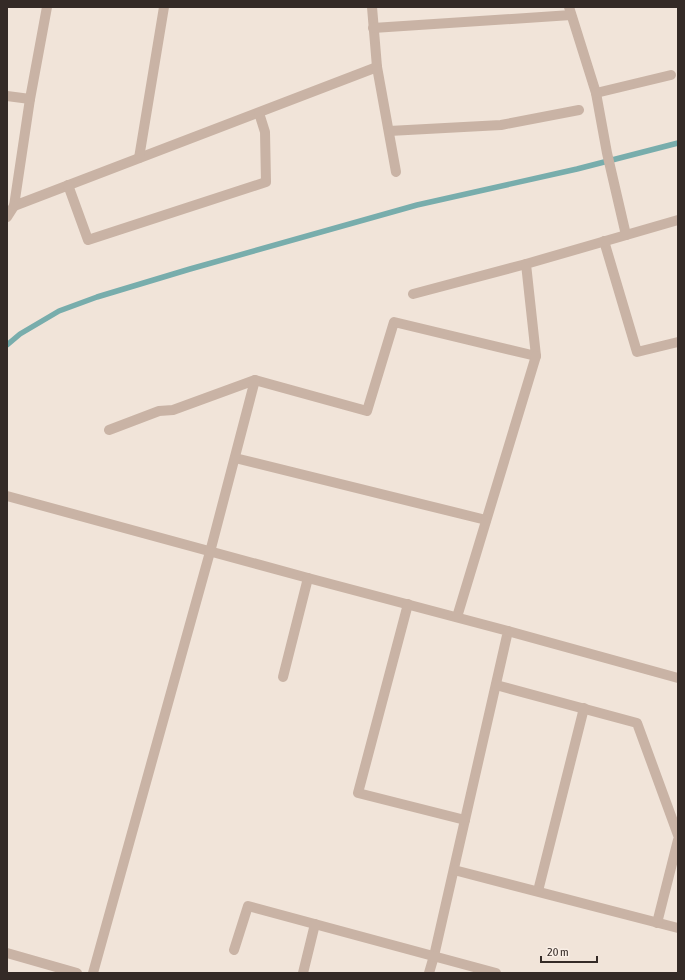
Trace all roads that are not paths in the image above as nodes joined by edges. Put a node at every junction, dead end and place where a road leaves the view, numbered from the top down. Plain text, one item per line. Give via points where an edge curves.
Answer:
1 (47, 7) edge
2 (164, 7) edge
3 (372, 7) edge
4 (570, 11) edge
5 (374, 28) junction
6 (377, 67) junction
7 (671, 75) dead end
8 (596, 93) junction
9 (7, 96) edge
10 (30, 99) junction
11 (579, 110) dead end
12 (258, 113) junction
13 (389, 131) junction
14 (139, 158) junction
15 (396, 172) dead end
16 (68, 186) junction
17 (14, 206) junction
18 (7, 217) edge
19 (678, 220) edge
20 (626, 235) junction
21 (604, 242) junction
22 (526, 264) junction
23 (413, 294) dead end
24 (678, 342) edge
25 (536, 356) junction
26 (255, 380) junction
27 (109, 430) dead end
28 (235, 458) junction
29 (7, 496) edge
30 (486, 520) junction
31 (210, 552) junction
32 (308, 578) junction
33 (408, 604) junction
34 (457, 617) junction
35 (508, 630) junction
36 (283, 678) dead end
37 (678, 678) edge
38 (496, 685) junction
39 (584, 708) junction
40 (465, 820) junction
41 (678, 835) edge
42 (678, 840) edge
43 (454, 870) junction
44 (538, 891) junction
45 (657, 923) junction
46 (315, 924) junction
47 (678, 928) edge
48 (234, 950) dead end
49 (7, 953) edge
50 (434, 956) junction
51 (77, 973) edge
52 (93, 973) edge
53 (303, 973) edge
54 (429, 973) edge
55 (496, 973) edge

1 - 10 street
2 - 14 street
3 - 5 street
4 - 5 street
4 - 8 street
5 - 6 street
6 - 12 street
6 - 13 street
7 - 8 street
8 - 20 street
9 - 10 street
10 - 17 street
11 - 13 street via 501,126
12 - 14 street
12 - 16 street via 265,132 266,182 88,240
13 - 15 street
14 - 16 street
16 - 17 street
17 - 18 street
19 - 20 street
20 - 21 street
21 - 22 street
21 - 24 street via 637,352
22 - 23 street
22 - 25 street
25 - 26 street via 394,322 367,411
25 - 30 street
26 - 27 street
26 - 28 street
28 - 30 street
28 - 31 street
29 - 31 street
30 - 34 street
31 - 32 street
31 - 52 street
32 - 33 street
32 - 36 street
33 - 34 street
33 - 40 street via 358,793
34 - 35 street
35 - 37 street
35 - 38 street
38 - 39 street
38 - 40 street
39 - 41 street via 637,723
39 - 44 street
40 - 43 street
42 - 45 street
43 - 44 street
43 - 50 street
44 - 45 street
45 - 47 street
46 - 48 street via 248,906
46 - 50 street
46 - 53 street
49 - 51 street
50 - 54 street
50 - 55 street

